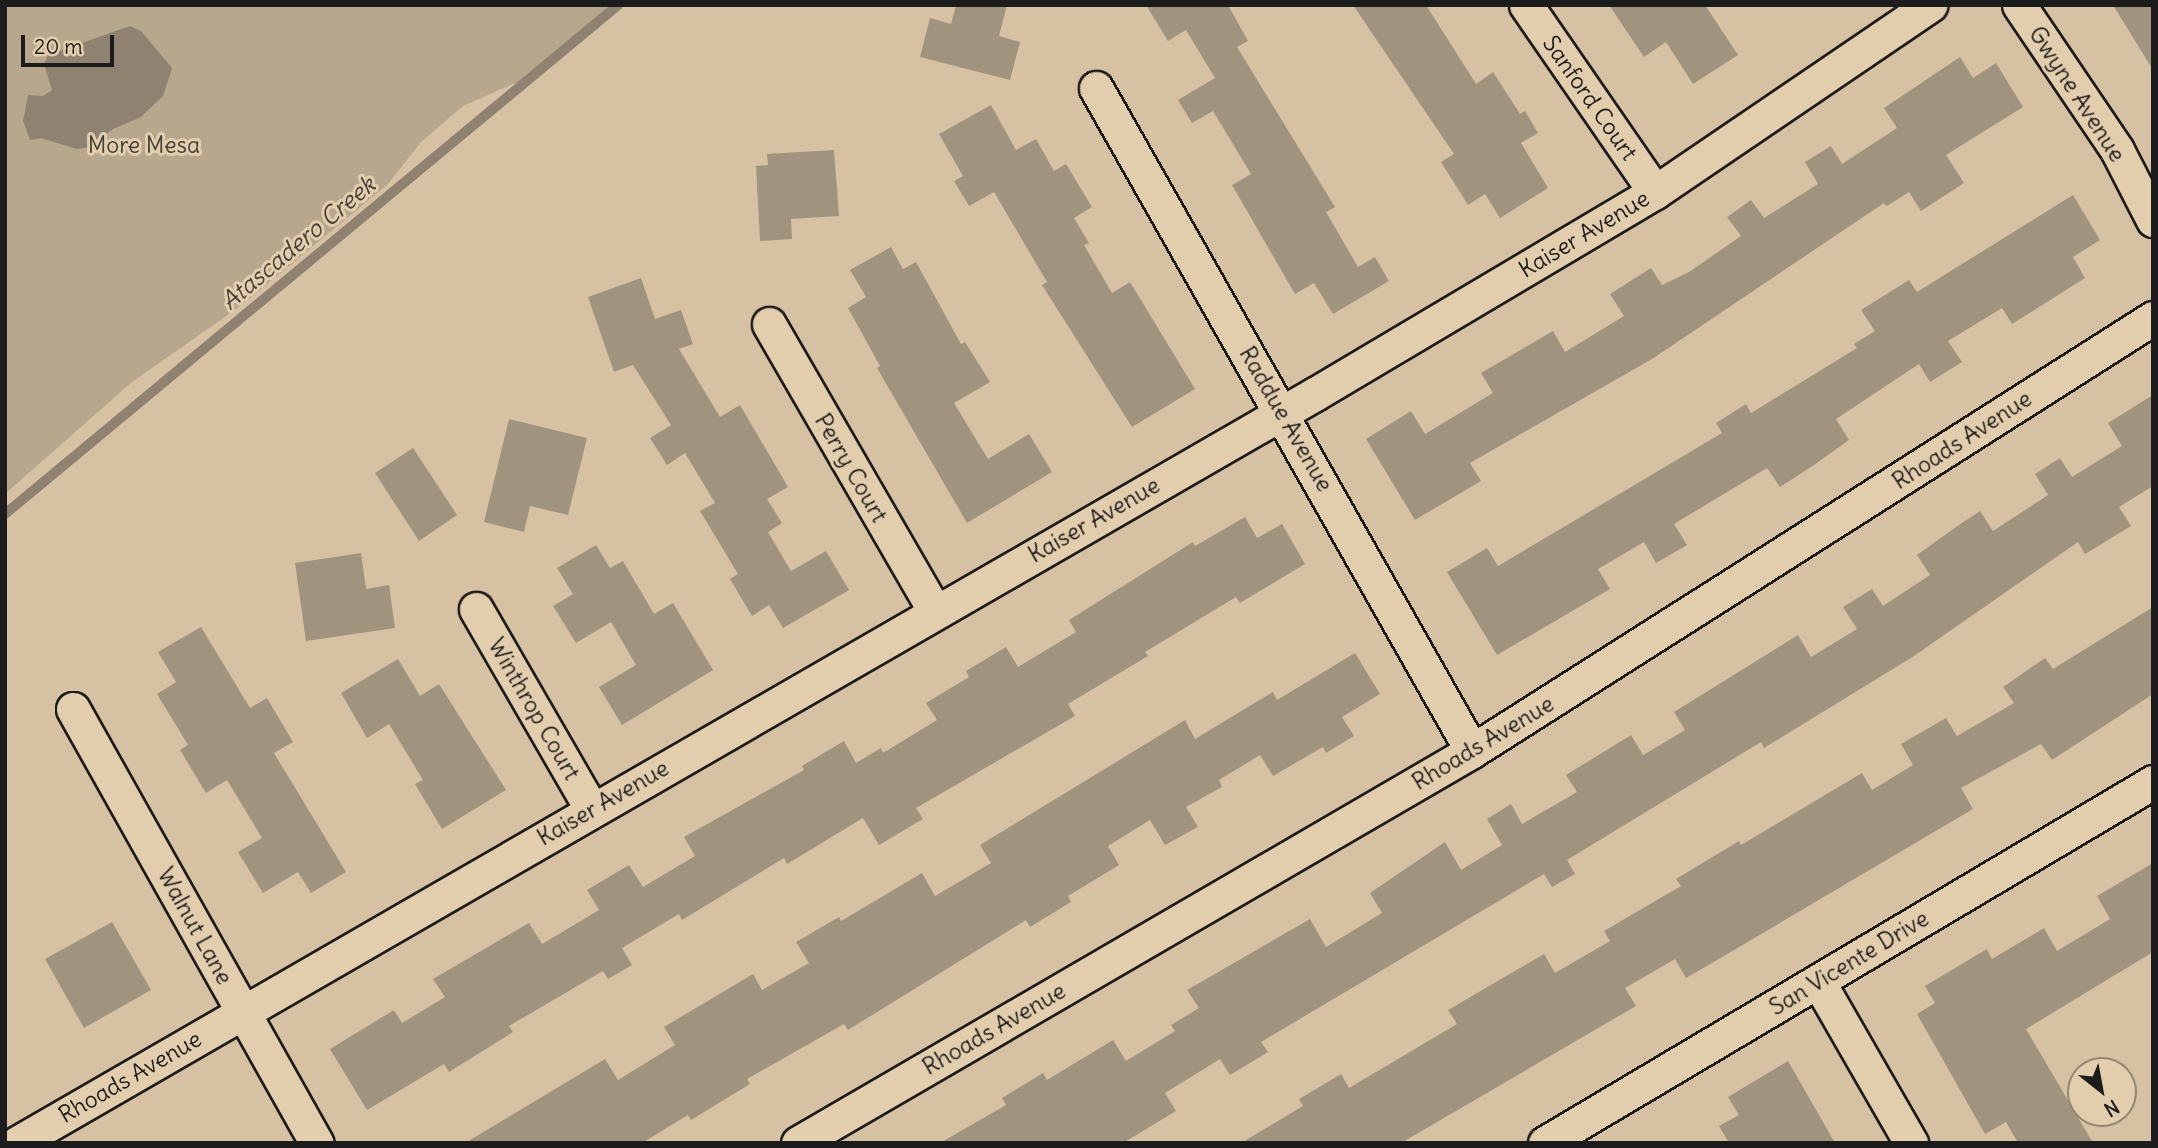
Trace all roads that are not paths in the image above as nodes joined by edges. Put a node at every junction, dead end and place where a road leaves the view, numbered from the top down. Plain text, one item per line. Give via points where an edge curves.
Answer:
1 (1526, 5) edge
2 (1930, 5) edge
3 (2019, 5) edge
4 (1096, 88) dead end
5 (1655, 192) junction
6 (2153, 220) edge
7 (2153, 318) edge
8 (769, 324) dead end
9 (1284, 412) junction
10 (476, 609) dead end
11 (934, 610) junction
12 (73, 709) dead end
13 (1472, 751) junction
14 (2153, 782) edge
15 (592, 810) junction
16 (1818, 981) junction
17 (244, 1012) junction
18 (17, 1143) edge
19 (317, 1143) edge
20 (798, 1143) edge
21 (1545, 1143) edge
22 (1911, 1143) edge

1 - 5 street, Sanford Court
2 - 5 street, Kaiser Avenue
3 - 6 street, Gwyne Avenue via 2116,150
4 - 9 street, Raddue Avenue
5 - 9 street, Kaiser Avenue
7 - 13 street, Rhoads Avenue
8 - 11 street, Perry Court
9 - 11 street, Kaiser Avenue
9 - 13 street, Raddue Avenue
10 - 15 street, Winthrop Court
11 - 15 street, Kaiser Avenue
12 - 17 street, Walnut Lane
13 - 20 street, Rhoads Avenue
14 - 16 street, San Vicente Drive
15 - 17 street, Kaiser Avenue
16 - 21 street, San Vicente Drive
16 - 22 street
17 - 18 street, Rhoads Avenue
17 - 19 street, Walnut Lane

